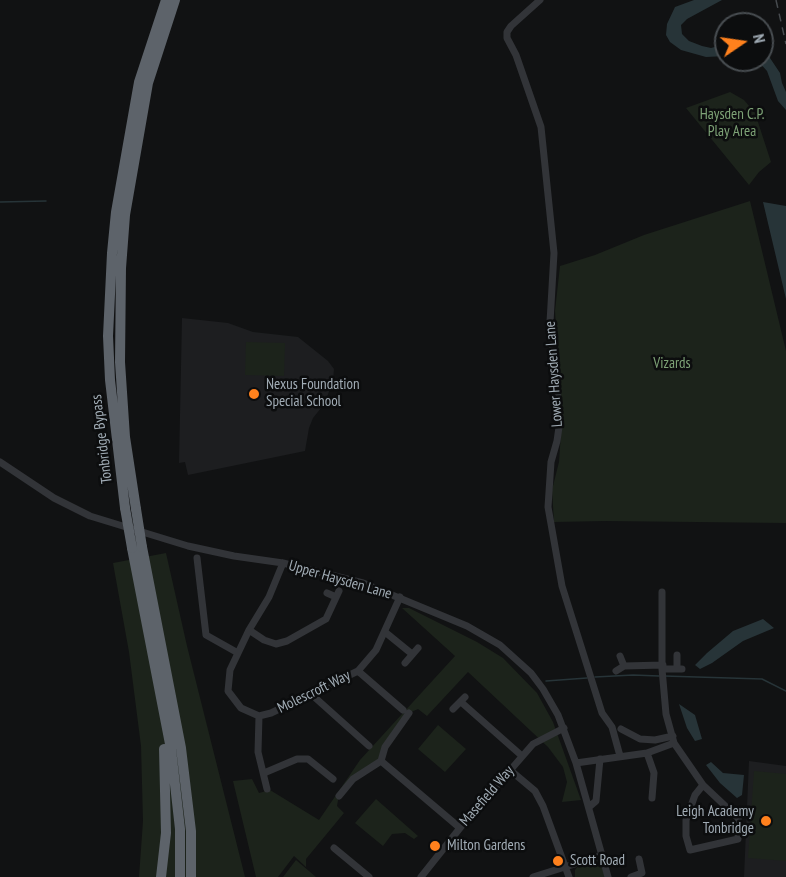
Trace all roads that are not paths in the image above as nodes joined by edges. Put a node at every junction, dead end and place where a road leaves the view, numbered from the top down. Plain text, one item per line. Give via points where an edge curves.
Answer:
1 (166, 0) edge
2 (175, 0) edge
3 (540, 0) edge
4 (0, 462) edge
5 (130, 509) junction
6 (137, 547) junction
7 (197, 558) dead end
8 (283, 563) junction
9 (327, 592) dead end
10 (662, 592) dead end
11 (400, 597) junction
12 (249, 630) junction
13 (385, 632) junction
14 (238, 653) junction
15 (677, 655) dead end
16 (620, 656) dead end
17 (154, 661) junction
18 (405, 663) dead end
19 (624, 666) junction
20 (663, 667) junction
21 (358, 671) junction
22 (616, 671) dead end
23 (311, 694) junction
24 (453, 709) dead end
25 (259, 716) junction
26 (564, 728) junction
27 (621, 729) dead end
28 (674, 739) junction
29 (369, 746) dead end
30 (648, 753) junction
31 (522, 756) junction
32 (620, 756) junction
33 (600, 759) junction
34 (381, 761) junction
35 (576, 763) junction
36 (510, 770) junction
37 (264, 773) junction
38 (333, 779) dead end
39 (703, 785) junction
40 (267, 789) dead end
41 (339, 796) dead end
42 (652, 798) dead end
43 (589, 807) junction
44 (460, 828) junction
45 (334, 848) dead end
46 (690, 850) junction
47 (603, 855) junction
48 (692, 858) dead end
49 (639, 859) dead end
50 (564, 867) junction
51 (161, 877) edge
52 (180, 877) edge
53 (192, 877) edge
54 (369, 877) edge
55 (421, 877) edge
56 (533, 877) edge
57 (568, 877) edge
58 (608, 877) edge
59 (631, 877) edge

1 - 5 highway, Tonbridge Bypass via 139,82 112,253 110,380
2 - 5 highway, Tonbridge Bypass via 147,83 123,236 120,362
3 - 32 street, Lower Haysden Lane via 511,26 507,38 536,110 544,145 554,253 550,322 560,420 551,462 548,507 562,586
4 - 8 street, Upper Haysden Lane via 54,498 90,516 188,546
5 - 6 highway, Tonbridge Bypass, bridge
6 - 17 highway, Tonbridge Bypass
6 - 53 highway, Tonbridge Bypass via 181,748
7 - 14 street via 206,635
8 - 11 street, Upper Haysden Lane
8 - 12 street, Molescroft Way
9 - 12 street via 338,594 326,619 287,641 276,644
10 - 20 street
11 - 13 street, Molescroft Way
11 - 26 street, Upper Haysden Lane via 468,626 500,645 537,681
12 - 14 street, Molescroft Way
13 - 18 street via 415,651
13 - 21 street, Molescroft Way
14 - 25 street, Molescroft Way via 230,670 228,691 241,708
15 - 20 street via 680,668
16 - 19 street
17 - 51 highway via 165,757 166,833
17 - 52 highway, Tonbridge Bypass via 177,796
19 - 20 street
19 - 22 street
20 - 28 street via 666,714
21 - 23 street, Molescroft Way
21 - 34 street via 406,712
23 - 25 street, Molescroft Way
23 - 29 street
24 - 31 street via 463,700
25 - 37 street via 258,752
26 - 31 street, Masefield Way via 540,740
26 - 35 street, Upper Haysden Lane
27 - 28 street via 640,739
28 - 30 street
28 - 39 street
30 - 32 street
30 - 42 street via 654,773
31 - 36 street, Masefield Way
32 - 33 street
33 - 35 street
33 - 43 street via 596,801
34 - 41 street via 353,779
34 - 44 street
35 - 43 street, Upper Haysden Lane
36 - 44 street, Masefield Way
36 - 50 street via 535,791
37 - 38 street via 297,759 308,759
37 - 40 street
39 - 46 street via 686,820
39 - 46 street via 738,818 738,839
43 - 47 street, Upper Haysden Lane
44 - 55 street, Masefield Way
45 - 54 street
46 - 48 street
47 - 50 street
47 - 58 street, Upper Haysden Lane
49 - 59 street via 642,873
50 - 56 street
50 - 57 street

